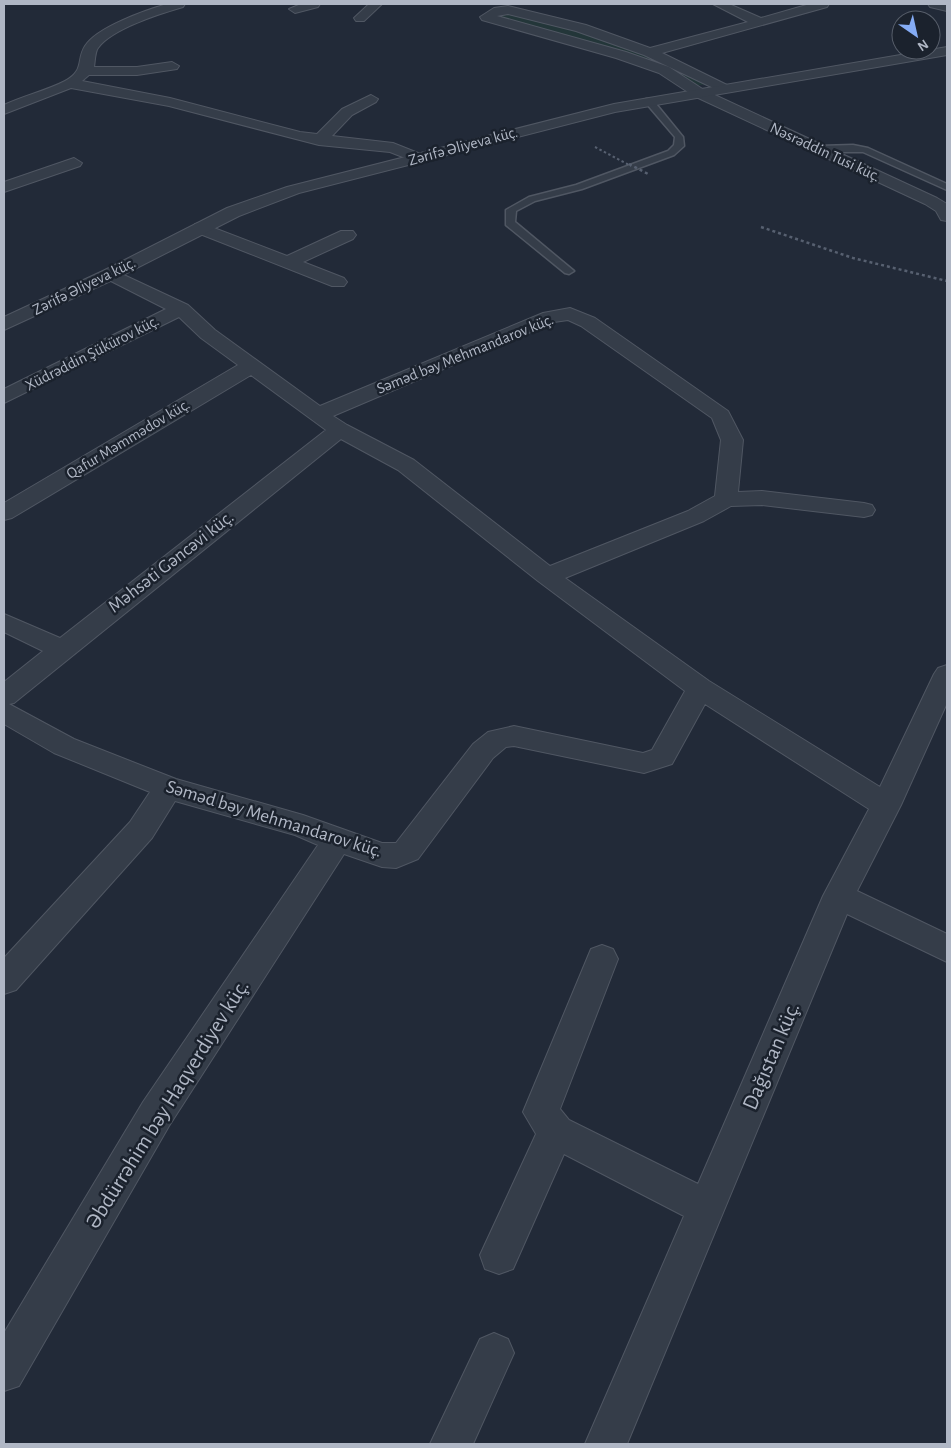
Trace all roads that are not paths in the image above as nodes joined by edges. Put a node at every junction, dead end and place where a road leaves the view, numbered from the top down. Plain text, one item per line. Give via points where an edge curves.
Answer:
1 (179, 4) edge
2 (314, 4) edge
3 (376, 4) edge
4 (719, 4) edge
5 (823, 4) edge
6 (934, 4) edge
7 (947, 7) edge
8 (295, 9) dead end
9 (360, 18) dead end
10 (759, 22) junction
11 (947, 51) edge
12 (649, 52) junction
13 (172, 66) dead end
14 (86, 71) junction
15 (70, 84) junction
16 (724, 88) junction
17 (699, 93) junction
18 (371, 99) dead end
19 (649, 101) junction
20 (4, 110) edge
21 (319, 140) junction
22 (820, 149) junction
23 (418, 158) junction
24 (74, 164) dead end
25 (4, 187) edge
26 (947, 187) edge
27 (947, 216) edge
28 (201, 228) junction
29 (347, 235) dead end
30 (288, 262) junction
31 (569, 271) dead end
32 (111, 274) junction
33 (338, 282) dead end
34 (181, 309) junction
35 (4, 324) edge
36 (251, 366) junction
37 (4, 397) edge
38 (319, 414) junction
39 (339, 430) junction
40 (726, 499) junction
41 (864, 510) dead end
42 (4, 513) edge
43 (547, 576) junction
44 (4, 622) edge
45 (61, 649) junction
46 (947, 674) edge
47 (700, 688) junction
48 (4, 696) edge
49 (4, 712) edge
50 (168, 788) junction
51 (886, 805) junction
52 (337, 840) junction
53 (839, 896) junction
54 (947, 949) edge
55 (602, 959) dead end
56 (4, 980) edge
57 (556, 1132) junction
58 (706, 1207) junction
59 (499, 1255) dead end
60 (494, 1353) dead end
61 (4, 1372) edge
62 (451, 1444) edge
63 (606, 1444) edge

1 - 14 street via 137,17 100,39 91,47
2 - 8 street
3 - 9 street
4 - 10 street
5 - 10 street
6 - 7 street
10 - 12 street
11 - 16 street, Zərifə Əliyeva küç.
12 - 16 street
12 - 17 street, Nəsrəddin Tusi küç. via 516,10 498,11 486,17 664,70
13 - 14 street via 137,71
14 - 15 street
15 - 20 street
15 - 21 street via 170,102
16 - 17 street, Zərifə Əliyeva küç.
17 - 19 street, Zərifə Əliyeva küç.
17 - 22 street, Nəsrəddin Tusi küç.
18 - 21 street via 347,112
19 - 23 street, Zərifə Əliyeva küç. via 580,115
19 - 31 lane via 680,137 679,146 671,153 511,210 510,223
21 - 23 street via 392,148
22 - 26 lane via 865,150
22 - 27 street, Nəsrəddin Tusi küç. via 930,201 943,208
23 - 28 street, Zərifə Əliyeva küç. via 260,201
24 - 25 street
28 - 30 street
28 - 32 street, Zərifə Əliyeva küç.
29 - 30 street
30 - 33 street
32 - 34 street
32 - 35 street, Zərifə Əliyeva küç.
34 - 36 street
34 - 37 street, Xüdrəddin Şükürov küç.
36 - 38 street
36 - 42 street, Qafur Məmmədov küç.
38 - 39 street
38 - 40 street, Səməd bəy Mehmandarov küç. via 550,317 570,314 588,322 721,414 732,440
39 - 43 street via 406,464
39 - 45 street, Məhsəti Gəncəvi küç.
40 - 41 street via 762,498
40 - 43 street via 696,516
43 - 47 street
44 - 45 street
45 - 48 street, Məhsəti Gəncəvi küç.
46 - 51 street, Dağıstan küç.
47 - 51 street
47 - 52 street, Səməd bəy Mehmandarov küç. via 662,758 644,762 514,736 498,739 483,751 408,851 396,856 382,855
49 - 50 street, Səməd bəy Mehmandarov küç. via 64,746
50 - 52 street, Səməd bəy Mehmandarov küç. via 303,826
50 - 56 street via 141,830
51 - 53 street, Dağıstan küç.
52 - 61 street, Əbdürrəhim bəy Haqverdiyev küç. via 156,1114
53 - 54 street
53 - 58 street, Dağıstan küç.
55 - 57 street via 541,1112
57 - 58 street
57 - 59 street
58 - 63 street, Dağıstan küç.
60 - 62 street

